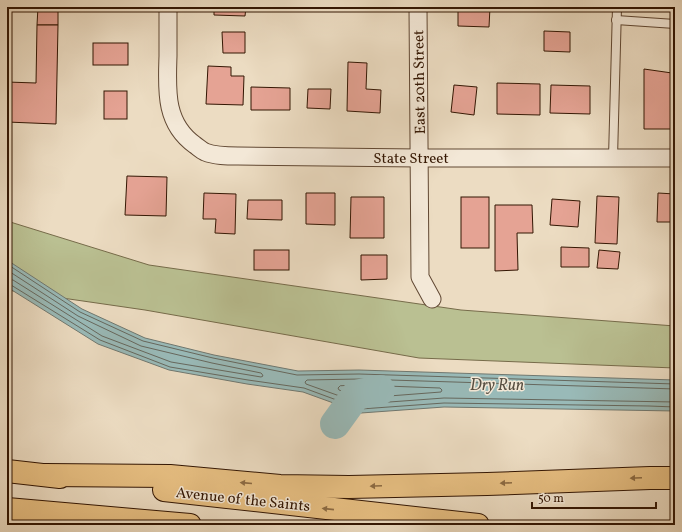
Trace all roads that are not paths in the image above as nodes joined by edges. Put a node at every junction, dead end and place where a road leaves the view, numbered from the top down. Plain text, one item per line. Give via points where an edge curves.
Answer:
1 (168, 7) edge
2 (418, 7) edge
3 (617, 7) edge
4 (616, 20) junction
5 (675, 24) edge
6 (419, 158) junction
7 (613, 158) junction
8 (675, 158) edge
9 (432, 299) dead end
10 (7, 471) edge
11 (45, 475) junction
12 (675, 478) edge
13 (7, 509) edge
14 (88, 525) edge
15 (190, 525) edge
16 (478, 525) edge

1 - 6 street, State Street via 167,90 170,108 182,133 204,151 219,155
2 - 6 street, East 20th Street
3 - 4 lane
4 - 5 lane
4 - 7 lane
6 - 7 street, State Street
6 - 9 street, East 20th Street via 420,277
7 - 8 street, State Street
10 - 11 highway, Avenue of the Saints
12 -> 11 highway via 349,487 280,486 170,476
16 -> 11 highway, Avenue of the Saints
13 - 14 highway
13 - 15 highway, Avenue of the Saints

